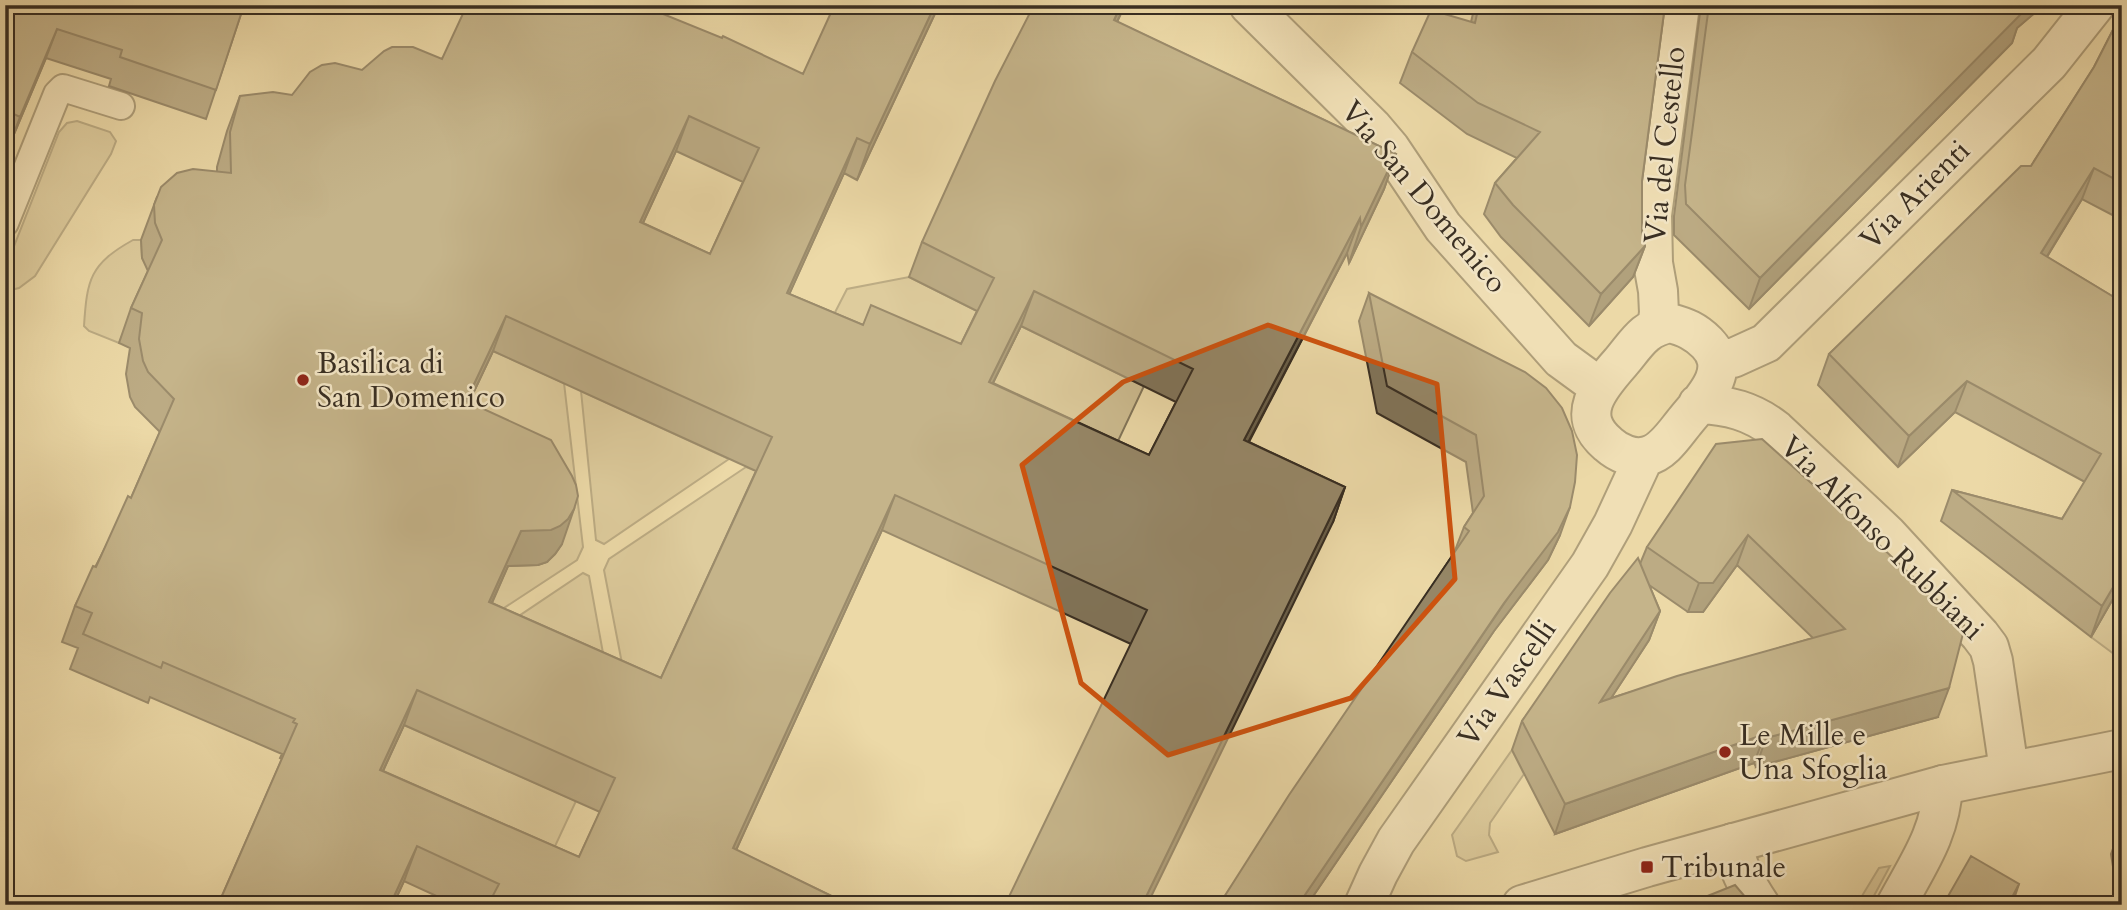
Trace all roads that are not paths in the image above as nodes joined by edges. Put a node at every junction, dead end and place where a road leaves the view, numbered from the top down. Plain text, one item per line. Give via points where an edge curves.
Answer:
1 (1249, 5) edge
2 (1680, 5) edge
3 (2095, 5) edge
4 (121, 106) dead end
5 (5, 223) edge
6 (1657, 326) junction
7 (1717, 358) junction
8 (1600, 385) junction
9 (1698, 404) junction
10 (1643, 457) junction
11 (2122, 749) edge
12 (2009, 770) junction
13 (1943, 785) junction
14 (1733, 843) junction
15 (1364, 905) edge
16 (1522, 905) edge
17 (1760, 905) edge
18 (1896, 905) edge

1 - 8 street, Via San Domenico via 1373,128 1443,227 1561,359
2 - 6 street, Via del Cestello via 1652,215
3 - 7 street, Via Arienti via 2049,63 1766,343 1733,358
4 - 5 lane via 64,88 57,94
6 - 7 street via 1685,327 1698,334
6 - 8 street via 1644,333
7 - 9 street via 1717,375
8 - 10 street via 1592,415 1594,428 1616,451
9 - 10 street via 1665,446
9 - 12 street, Via Alfonso Rubbiani via 1730,407 1762,419 1887,534 1980,635 1993,660
10 - 15 street, Via Vascelli via 1590,565 1396,841
11 - 12 street
12 - 13 street
13 - 14 street
13 - 18 street via 1934,834
14 - 16 street
14 - 17 street via 1741,874

